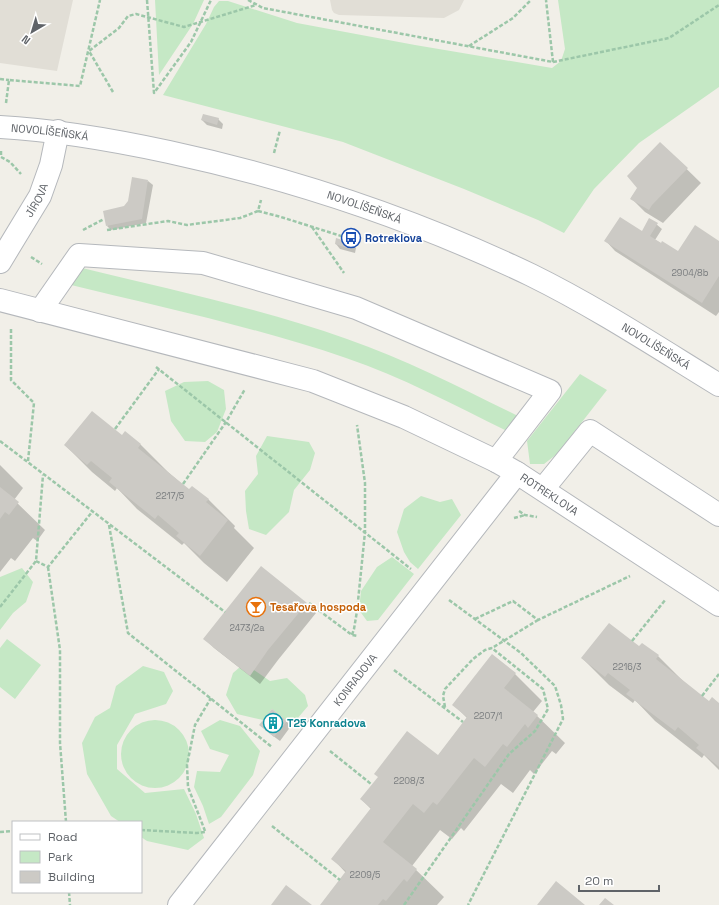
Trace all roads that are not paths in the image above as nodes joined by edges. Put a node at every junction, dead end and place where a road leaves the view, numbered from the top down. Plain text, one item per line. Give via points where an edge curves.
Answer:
1 (3, 117) edge
2 (58, 131) junction
3 (0, 262) edge
4 (0, 300) edge
5 (40, 311) junction
6 (719, 385) edge
7 (496, 461) junction
8 (516, 473) junction
9 (543, 489) junction
10 (719, 515) edge
11 (719, 605) edge
12 (179, 905) edge

1 - 2 street, NOVOLÍŠEŇSKÁ
2 - 3 street, JÍROVA via 51,164 40,196
2 - 6 street, NOVOLÍŠEŇSKÁ via 193,157 267,176 394,217 533,276
4 - 5 street, ROTREKLOVA
5 - 7 street, ROTREKLOVA via 313,381 404,416
5 - 7 street via 79,255 203,264 356,308 550,391
7 - 8 street, ROTREKLOVA
8 - 9 street, ROTREKLOVA
8 - 12 street, KONRADOVA
9 - 10 street via 590,431
9 - 11 street, ROTREKLOVA

